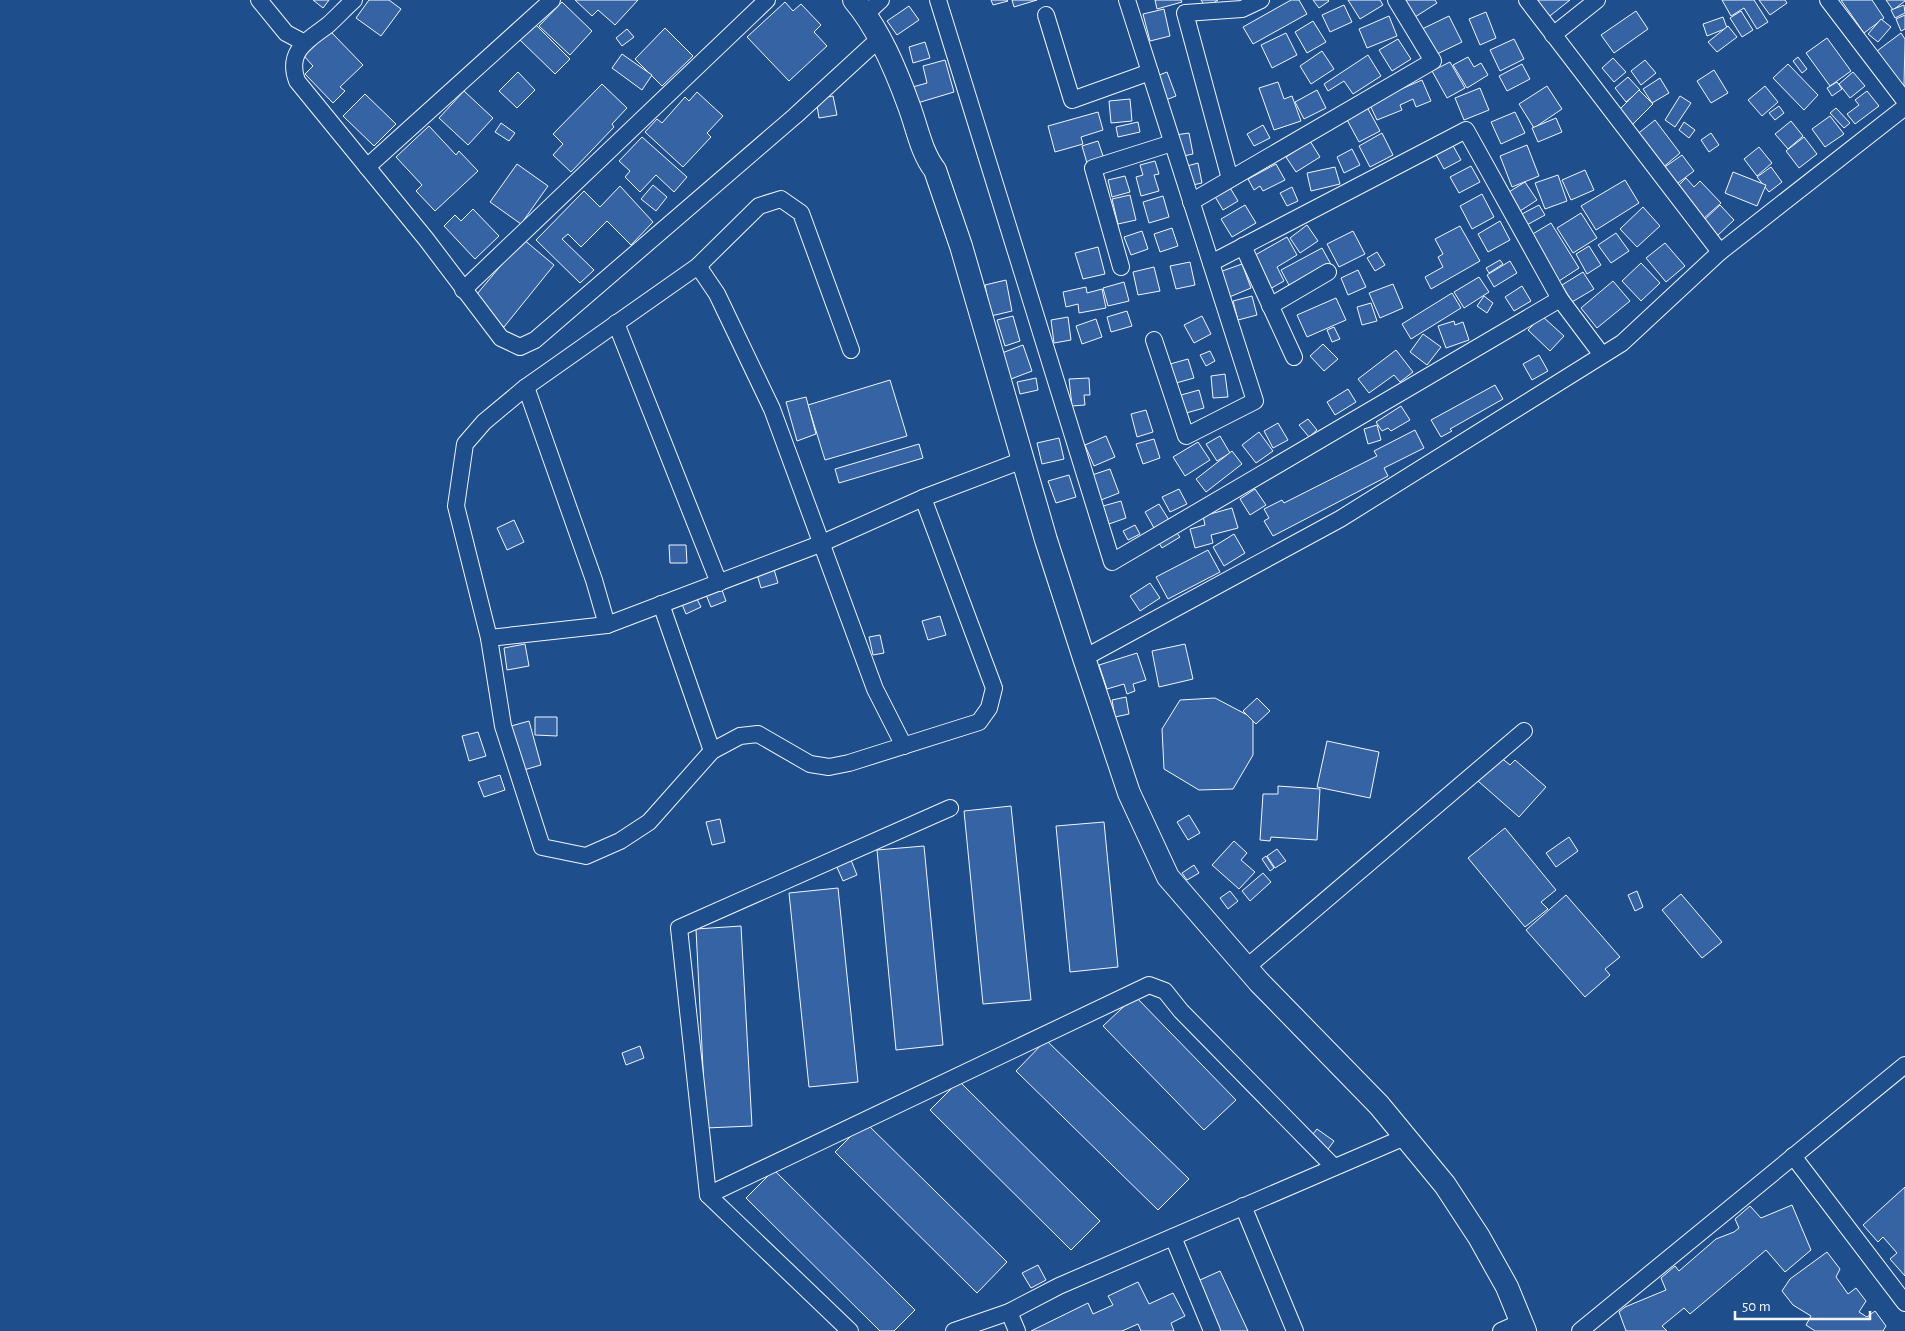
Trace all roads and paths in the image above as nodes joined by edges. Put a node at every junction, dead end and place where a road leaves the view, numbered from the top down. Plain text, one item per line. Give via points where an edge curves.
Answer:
1 (259, 0) edge
2 (354, 0) edge
3 (552, 0) edge
4 (767, 0) edge
5 (938, 0) edge
6 (1127, 0) edge
7 (1261, 0) edge
8 (1396, 0) edge
9 (1527, 0) edge
10 (1597, 0) edge
11 (1828, 0) edge
12 (867, 5) edge
13 (1046, 15) dead end
14 (1554, 35) junction
15 (880, 38) junction
16 (303, 42) junction
17 (1150, 72) junction
18 (1905, 101) edge
19 (1905, 107) edge
20 (1172, 143) junction
21 (367, 166) junction
22 (1230, 180) junction
23 (1192, 202) junction
24 (1243, 246) junction
25 (1720, 252) junction
26 (1211, 263) junction
27 (698, 266) junction
28 (1121, 267) dead end
29 (1328, 272) dead end
30 (463, 290) junction
31 (1560, 299) junction
32 (1270, 306) junction
33 (616, 323) junction
34 (1154, 340) dead end
35 (851, 350) dead end
36 (1602, 355) junction
37 (1294, 356) dead end
38 (526, 387) junction
39 (1023, 460) junction
40 (923, 498) junction
41 (820, 544) junction
42 (719, 582) junction
43 (662, 604) junction
44 (607, 625) junction
45 (489, 638) junction
46 (1084, 658) junction
47 (1524, 731) dead end
48 (904, 746) junction
49 (712, 752) junction
50 (950, 808) dead end
51 (1247, 967) junction
52 (1905, 1065) edge
53 (1405, 1137) junction
54 (1793, 1156) junction
55 (1334, 1167) junction
56 (708, 1195) junction
57 (1243, 1206) junction
58 (1173, 1237) junction
59 (1905, 1302) edge
60 (1009, 1312) junction
61 (1597, 1325) edge
62 (1516, 1328) edge
63 (850, 1331) edge
64 (954, 1331) edge
65 (1017, 1331) edge
66 (1212, 1331) edge
67 (1295, 1331) edge
68 (1580, 1331) edge

1 - 16 street via 286,33
2 - 16 street via 329,24
3 - 21 street
4 - 30 street
5 - 31 street via 1112,562
6 - 17 street
7 - 22 street via 1242,9 1185,13
8 - 22 street via 1434,61
9 - 14 street
10 - 14 street
11 - 18 street
12 - 15 main road
13 - 17 street via 1072,100
14 - 25 street
15 - 30 street via 535,340 520,347 502,338
15 - 39 main road via 928,161 935,170 961,246
16 - 21 street via 293,71 297,81
17 - 20 street
19 - 25 street
20 - 23 street
20 - 28 street via 1093,168
21 - 30 street
22 - 23 street
23 - 26 street
24 - 26 street
24 - 31 street via 1466,130
24 - 32 street
25 - 36 street via 1622,343
26 - 34 street via 1255,401 1186,436
27 - 33 street
27 - 35 street via 759,206 781,199 801,213
27 - 41 street via 717,294 772,409
29 - 32 street
31 - 36 street
32 - 37 street
33 - 38 street
33 - 42 street
36 - 46 street via 1340,519
38 - 44 street
38 - 45 street via 484,422 465,444 457,497 458,515
39 - 40 street
39 - 46 main road
40 - 41 street
40 - 48 street via 994,688 989,708 979,722
41 - 42 street
41 - 48 street via 875,688
42 - 43 street
43 - 44 street
43 - 49 street
44 - 45 street
45 - 49 street via 502,726 542,847 586,856 620,841 649,822
46 - 51 main road via 1129,793 1168,876
47 - 51 street
48 - 49 street via 829,767 810,764 758,734 740,736
50 - 56 street via 679,928
51 - 53 main road via 1379,1105
52 - 54 street
53 - 55 street
53 - 62 main road via 1445,1185 1479,1236 1508,1287
54 - 59 street
54 - 61 street
55 - 56 street via 1165,991 1149,985
55 - 57 street
56 - 63 street
57 - 58 street
57 - 67 street
58 - 60 street
58 - 66 street
60 - 64 street
60 - 65 street
61 - 68 street

